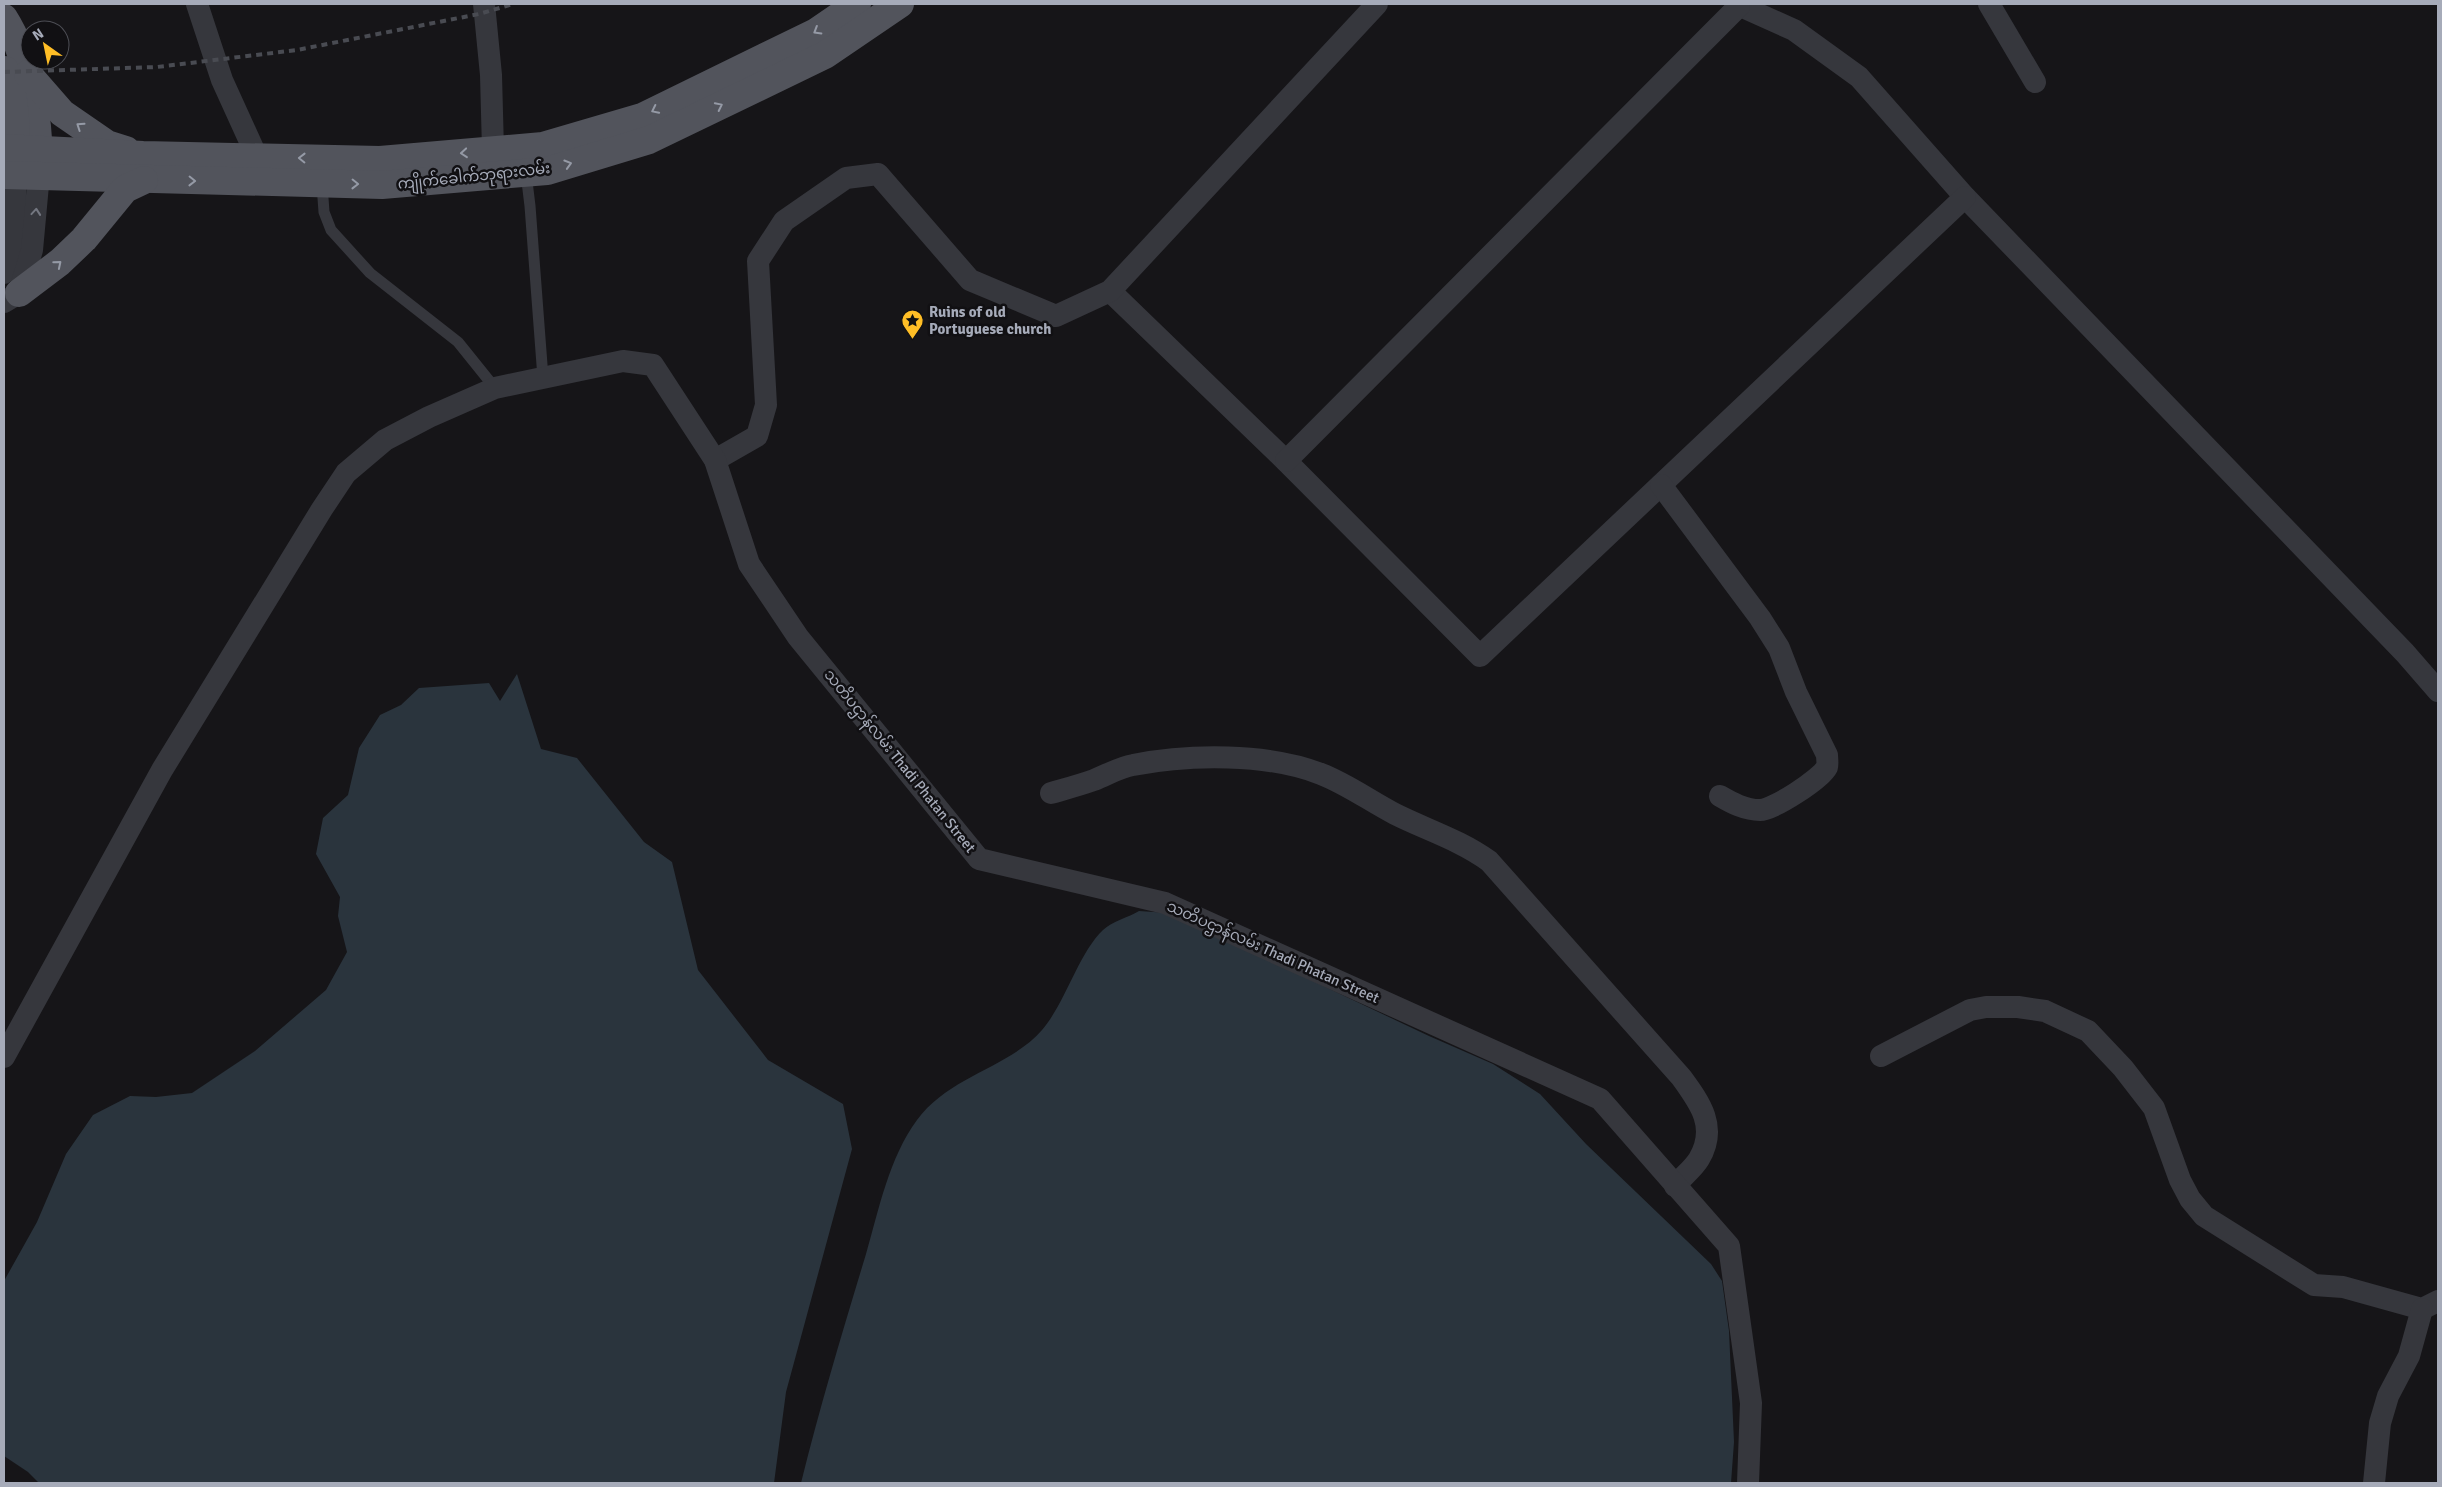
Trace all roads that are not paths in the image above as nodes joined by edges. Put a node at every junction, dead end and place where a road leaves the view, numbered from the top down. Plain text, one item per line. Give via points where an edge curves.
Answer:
1 (197, 4) edge
2 (484, 4) edge
3 (857, 4) edge
4 (900, 4) edge
5 (1377, 4) edge
6 (1738, 4) edge
7 (1989, 4) edge
8 (4, 18) edge
9 (15, 68) edge
10 (2035, 82) dead end
11 (493, 150) junction
12 (257, 157) junction
13 (19, 161) edge
14 (142, 167) junction
15 (526, 172) junction
16 (322, 184) junction
17 (1965, 197) junction
18 (9, 289) edge
19 (1110, 291) junction
20 (543, 378) junction
21 (495, 388) junction
22 (715, 460) junction
23 (1286, 461) junction
24 (1661, 485) junction
25 (2438, 691) edge
26 (1051, 793) dead end
27 (1720, 796) dead end
28 (1881, 1056) dead end
29 (4, 1057) edge
30 (1675, 1186) junction
31 (2430, 1305) edge
32 (1748, 1483) edge
33 (2374, 1483) edge

1 - 12 street via 222,80
2 - 11 street via 491,75
3 -> 11 main road, ကျိုက်ခေါက်ဘုရားလမ်း via 816,32 642,117 543,146
15 -> 4 main road, ကျိုက်ခေါက်ဘုရားလမ်း via 547,171 649,140 825,55
5 - 19 street
6 - 17 street via 1794,30 1859,76
6 - 23 street
7 - 10 street
8 - 9 main road via 13,32
9 - 13 main road
14 -> 9 main road via 62,113
11 -> 12 main road, ကျိုက်ခေါက်ဘုရားလမ်း via 380,160
12 - 14 main road, ကျိုက်ခေါက်ဘုရားလမ်း
13 - 14 main road, ကျိုက်ခေါက်ဘုရားလမ်း
13 - 18 street via 32,250
14 -> 16 main road, ကျိုက်ခေါက်ဘုရားလမ်း
18 -> 14 main road via 60,262 84,239
16 -> 15 main road, ကျိုက်ခေါက်ဘုရားလမ်း via 382,185
15 - 20 lane
16 - 21 lane via 324,212 331,230 370,273 458,342
17 - 24 street
17 - 25 street
19 - 22 street via 1056,316 970,280 878,174 846,178 784,221 758,261 766,405 757,436
19 - 23 street
20 - 21 street, သတိပဌာန်လမ်း Thadi Phatan Street
20 - 22 street, သတိပဌာန်လမ်း Thadi Phatan Street via 623,361 652,365
21 - 29 street, သတိပဌာန်လမ်း Thadi Phatan Street via 385,440 346,474 162,770
22 - 30 street, သတိပဌာန်လမ်း Thadi Phatan Street via 749,564 798,637 979,859 1165,903 1600,1100
23 - 24 street via 1480,656
24 - 27 street via 1774,640 1827,755 1827,766 1816,778 1778,804 1761,810 1742,807
26 - 30 street via 1132,765 1195,758 1237,758 1320,773 1406,820 1478,853 1490,861 1682,1077 1702,1105 1707,1122 1705,1144 1699,1160
28 - 31 street via 1970,1010 1986,1006 2018,1006 2045,1011 2088,1031 2136,1084 2154,1108 2172,1161 2190,1199 2204,1216 2314,1285 2343,1287
30 - 32 street, သတိပဌာန်လမ်း Thadi Phatan Street via 1729,1246 1751,1403
31 - 33 street via 2388,1396 2380,1423

